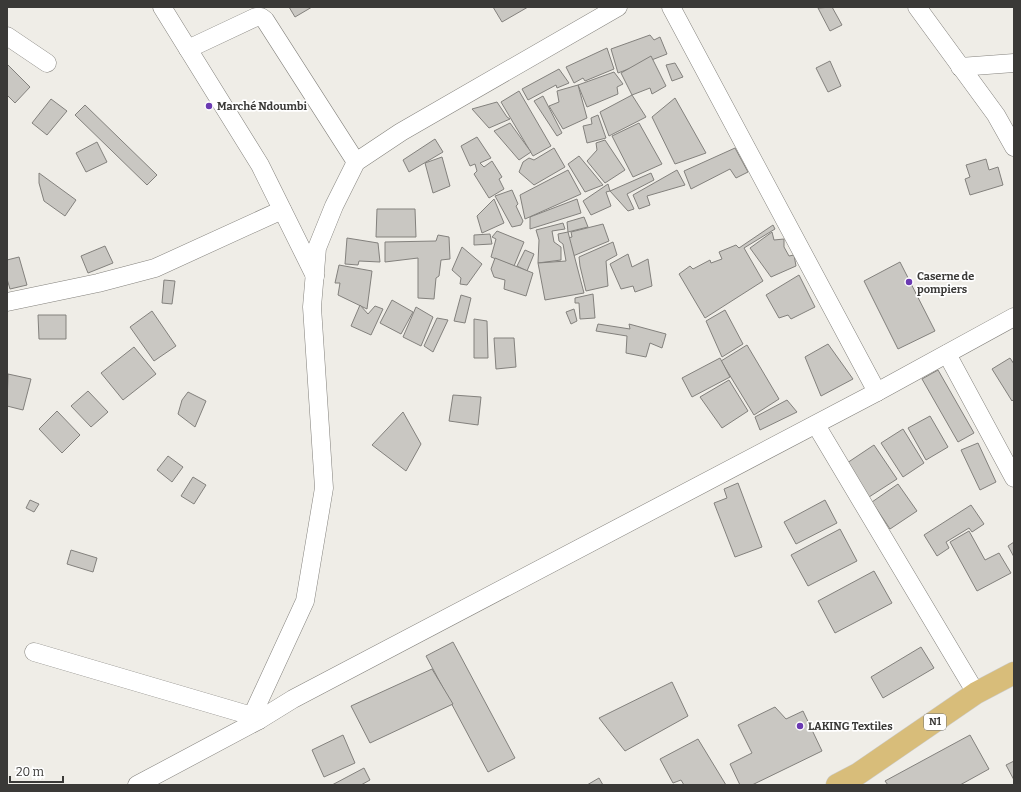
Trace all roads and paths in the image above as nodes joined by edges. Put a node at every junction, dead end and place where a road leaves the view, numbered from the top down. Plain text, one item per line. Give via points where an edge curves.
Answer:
1 (162, 7) edge
2 (618, 7) edge
3 (671, 7) edge
4 (917, 7) edge
5 (7, 36) edge
6 (188, 49) junction
7 (47, 62) dead end
8 (1014, 63) edge
9 (960, 67) junction
10 (1014, 147) edge
11 (356, 162) junction
12 (282, 210) junction
13 (315, 277) junction
14 (7, 302) edge
15 (1014, 317) edge
16 (947, 354) junction
17 (877, 392) junction
18 (816, 425) junction
19 (1014, 478) edge
20 (34, 652) dead end
21 (1014, 673) edge
22 (976, 693) junction
23 (255, 718) junction
24 (137, 785) edge
25 (837, 785) edge

1 - 6 street
2 - 11 street via 400,132
3 - 17 street
4 - 9 street
5 - 7 street
6 - 11 street via 256,17 261,17
6 - 12 street via 260,165
8 - 9 street
9 - 10 street via 996,116
11 - 13 street via 317,248
12 - 13 street
12 - 14 street via 155,268
13 - 23 street via 312,307 324,488 305,601
15 - 16 street
16 - 17 street
16 - 19 street
17 - 18 street
18 - 22 street
18 - 23 street
20 - 23 street
21 - 22 highway, N1
22 - 25 highway, N1 via 858,774
23 - 24 street

